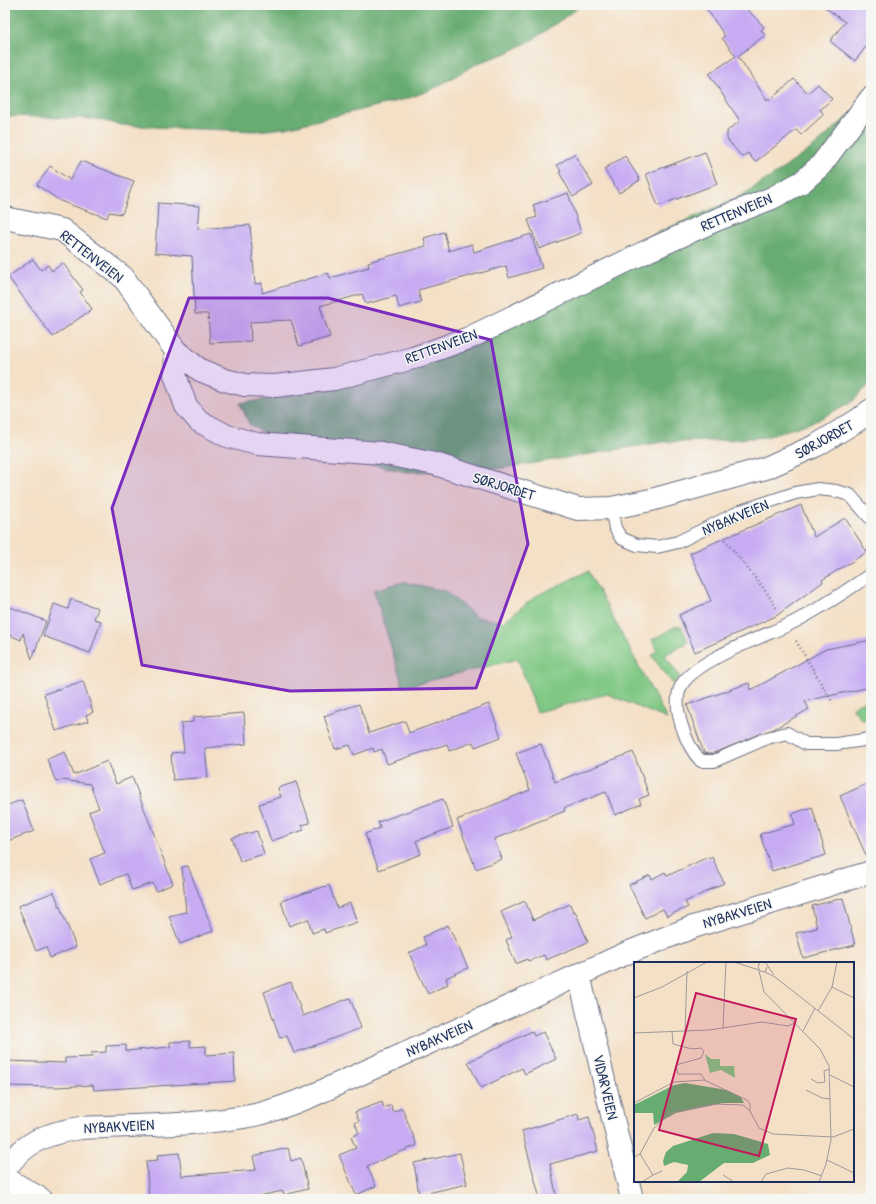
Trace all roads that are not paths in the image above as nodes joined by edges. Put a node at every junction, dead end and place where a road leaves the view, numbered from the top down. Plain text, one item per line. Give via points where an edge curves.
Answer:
1 (871, 98) edge
2 (5, 218) edge
3 (176, 351) junction
4 (871, 410) edge
5 (611, 508) junction
6 (871, 519) edge
7 (871, 574) edge
8 (871, 739) edge
9 (871, 872) edge
10 (579, 975) junction
11 (5, 1169) edge
12 (5, 1178) edge
13 (41, 1199) edge
14 (632, 1199) edge

1 - 3 street, RETTENVEIEN via 821,165 802,182 772,198 643,252 469,338 413,358 334,379 275,386 245,385 225,380 200,370
2 - 3 street, RETTENVEIEN via 62,230 123,278
3 - 5 street, SØRJORDET via 175,376 186,406 199,421 227,436 257,444 381,453 435,464 578,509
4 - 5 street, SØRJORDET via 817,445 766,468 651,500
5 - 6 lane, NYBAKVEIEN via 615,528 621,538 637,545 657,548 678,542 742,511 795,493 818,489 850,495
7 - 8 lane via 787,625 703,665 682,684 677,696 687,741 701,761 714,761 767,738 787,733 806,744 836,744
9 - 10 street, NYBAKVEIEN via 693,927
10 - 11 street, NYBAKVEIEN via 276,1110 231,1119 66,1130 30,1144 18,1153
10 - 14 street, VIDARVEIEN
12 - 13 street

